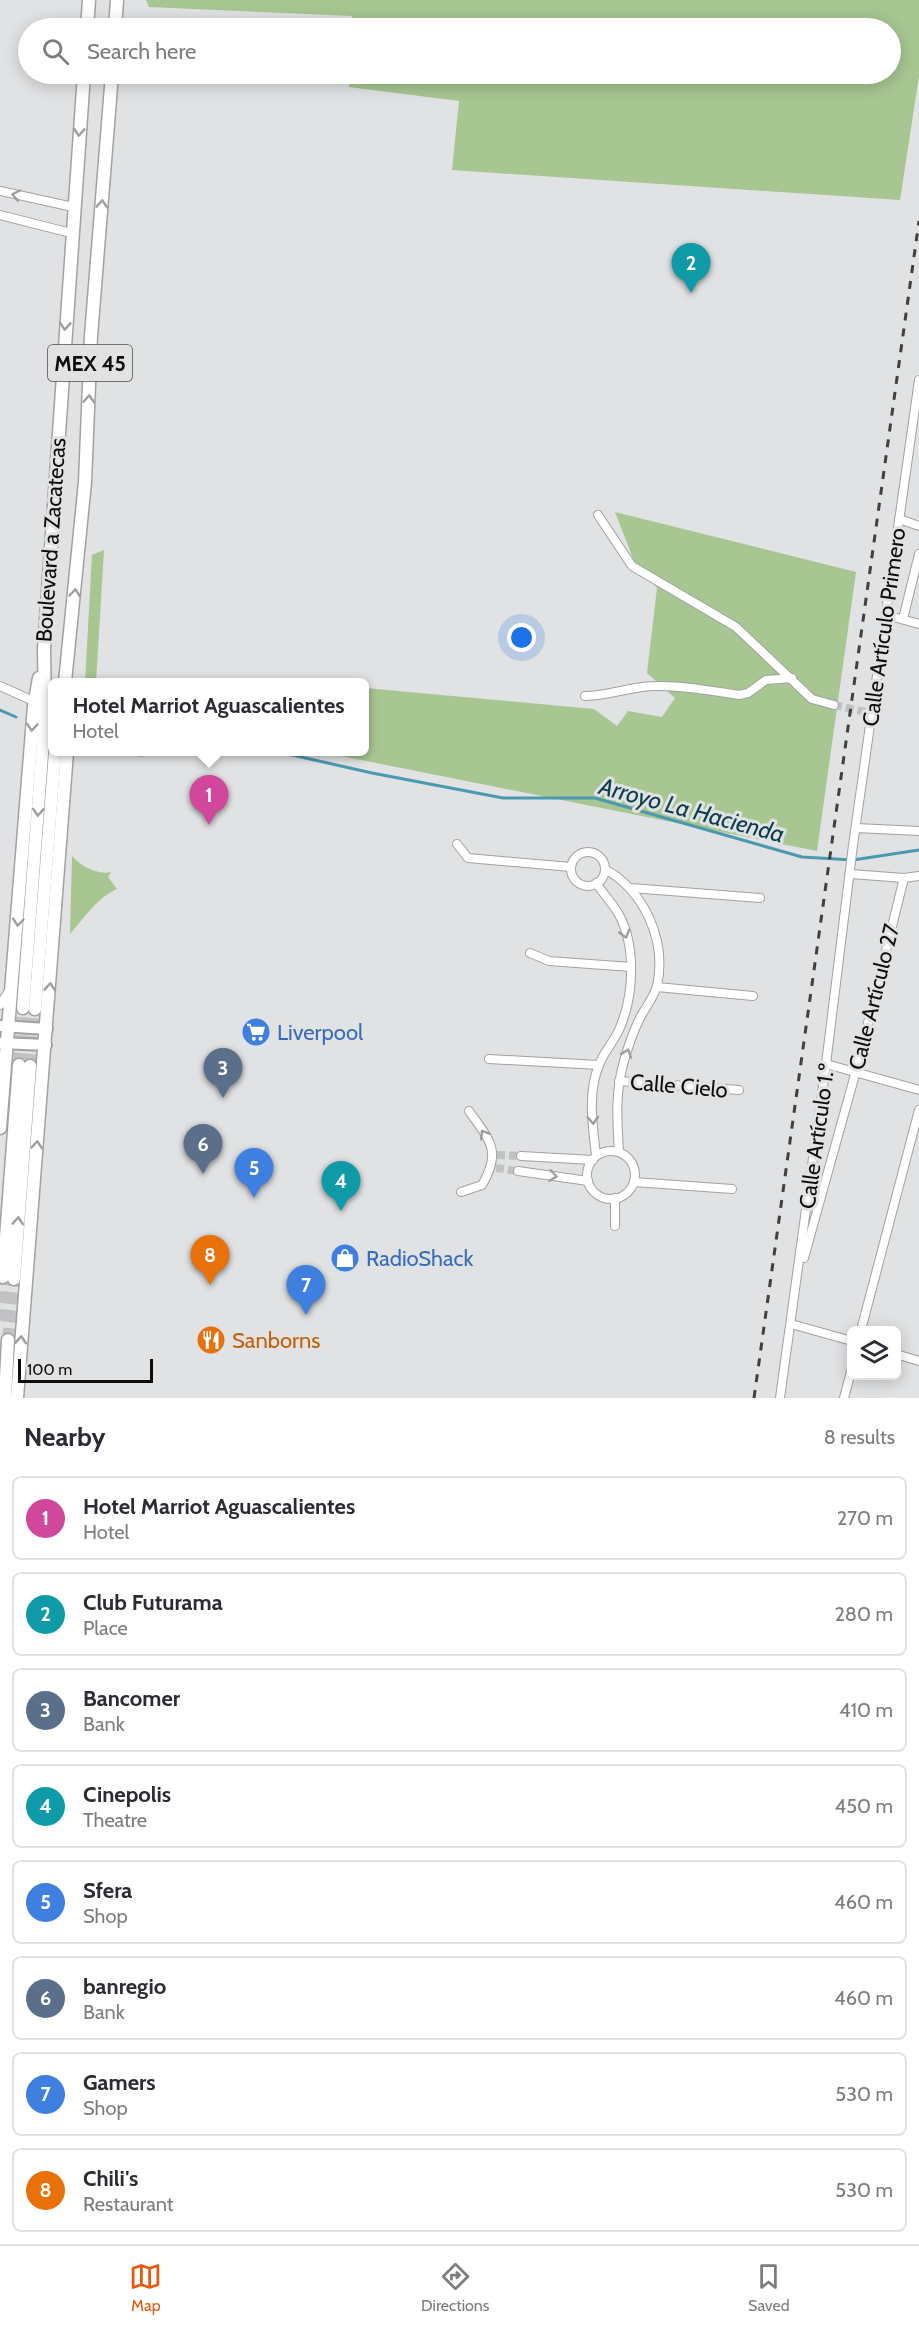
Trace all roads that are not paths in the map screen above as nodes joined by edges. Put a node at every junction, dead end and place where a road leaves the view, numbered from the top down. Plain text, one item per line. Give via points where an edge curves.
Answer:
1 (89, 0) edge
2 (117, 0) edge
3 (88, 18) edge
4 (116, 18) edge
5 (83, 84) edge
6 (111, 84) edge
7 (0, 191) edge
8 (73, 207) junction
9 (0, 215) edge
10 (71, 233) junction
11 (919, 380) edge
12 (598, 515) dead end
13 (899, 519) junction
14 (919, 526) edge
15 (919, 554) edge
16 (886, 615) junction
17 (903, 619) junction
18 (919, 624) edge
19 (67, 678) edge
20 (792, 678) junction
21 (0, 686) edge
22 (585, 696) dead end
23 (40, 704) junction
24 (834, 705) tunnel mouth
25 (55, 756) edge
26 (67, 756) edge
27 (856, 828) junction
28 (919, 830) edge
29 (457, 844) dead end
30 (571, 867) junction
31 (605, 868) junction
32 (851, 870) junction
33 (919, 876) edge
34 (904, 878) junction
35 (596, 884) junction
36 (631, 888) junction
37 (760, 898) dead end
38 (530, 953) dead end
39 (631, 967) junction
40 (13, 984) junction
41 (657, 987) junction
42 (753, 996) dead end
43 (0, 1005) edge
44 (622, 1024) junction
45 (4, 1026) edge
46 (47, 1029) junction
47 (635, 1030) junction
48 (4, 1042) edge
49 (45, 1046) junction
50 (489, 1059) dead end
51 (826, 1064) junction
52 (25, 1065) tunnel mouth
53 (599, 1065) junction
54 (856, 1071) junction
55 (619, 1081) junction
56 (739, 1090) dead end
57 (919, 1090) edge
58 (919, 1110) edge
59 (470, 1111) dead end
60 (0, 1120) edge
61 (0, 1128) edge
62 (619, 1152) junction
63 (521, 1156) tunnel mouth
64 (594, 1158) junction
65 (518, 1171) tunnel mouth
66 (588, 1181) junction
67 (634, 1182) junction
68 (732, 1189) dead end
69 (461, 1192) dead end
70 (615, 1198) junction
71 (615, 1226) dead end
72 (8, 1278) tunnel mouth
73 (796, 1289) junction
74 (791, 1324) junction
75 (862, 1326) edge
76 (9, 1340) tunnel mouth
77 (847, 1340) edge
78 (901, 1355) edge
79 (919, 1361) edge
80 (849, 1380) edge
81 (5, 1398) edge
82 (17, 1398) edge
83 (780, 1398) edge
84 (844, 1398) edge

1 - 3 main road
2 - 4 main road
5 -> 8 main road, Boulevard a Zacatecas / MEX 45
19 -> 6 main road, Boulevard a Zacatecas / MEX 45 via 85,482 91,336
8 -> 7 street
8 - 10 main road, Boulevard a Zacatecas / MEX 45
9 - 10 street
10 -> 23 main road, Boulevard a Zacatecas / MEX 45
11 - 13 street, Calle Artículo Primero
12 - 20 street via 632,566 736,627
13 - 14 street
13 - 16 street, Calle Artículo Primero
15 - 17 street
16 - 17 street
16 - 27 street, Calle Artículo Primero
17 - 18 street
20 - 22 street via 766,680 748,693 739,694 657,686 607,696
20 - 24 street via 812,699
21 - 23 street
23 -> 25 main road, Boulevard a Zacatecas / MEX 45 via 29,1008
23 -> 40 main road
46 -> 26 main road
27 - 28 street
27 - 32 street, Calle Artículo Primero
29 - 30 street via 468,858
30 - 31 street via 576,857 586,852 597,854
30 - 35 street via 576,881 586,886
31 - 35 street
31 - 36 street
32 - 34 street
32 - 51 street, Calle Artículo 1.º
33 - 34 street
34 - 54 street, Calle Artículo 27
35 -> 39 street via 618,914 627,937
36 - 37 street
36 - 41 street via 642,902 654,931
38 - 39 street via 549,961
39 - 44 street
40 - 43 street
40 - 45 main road
41 - 42 street
41 - 47 street
44 - 47 street
44 - 53 street
45 - 46 main road
45 - 48 main road
46 - 49 main road
55 -> 47 street
48 - 49 main road
48 - 60 main road
82 -> 49 main road
50 - 53 street
51 - 54 street
51 - 73 street, Calle Artículo 1.º
52 - 72 main road
53 -> 64 street via 593,1088
54 - 57 street
54 - 73 street, Calle Artículo 27
55 - 56 street, Calle Cielo
55 - 62 street
58 - 75 street
69 -> 59 street via 482,1185 494,1168 495,1155 490,1143
60 - 61 main road
62 - 64 street via 603,1152
62 - 67 street via 631,1160
63 - 64 street
64 - 66 street
65 -> 66 street
66 - 70 street via 599,1194
67 - 68 street
67 - 70 street
70 - 71 street
73 - 74 street, Calle Artículo 1.º
74 - 77 street
74 - 83 street, Calle Artículo 1.º
76 - 81 main road
78 - 79 street
80 - 84 street

